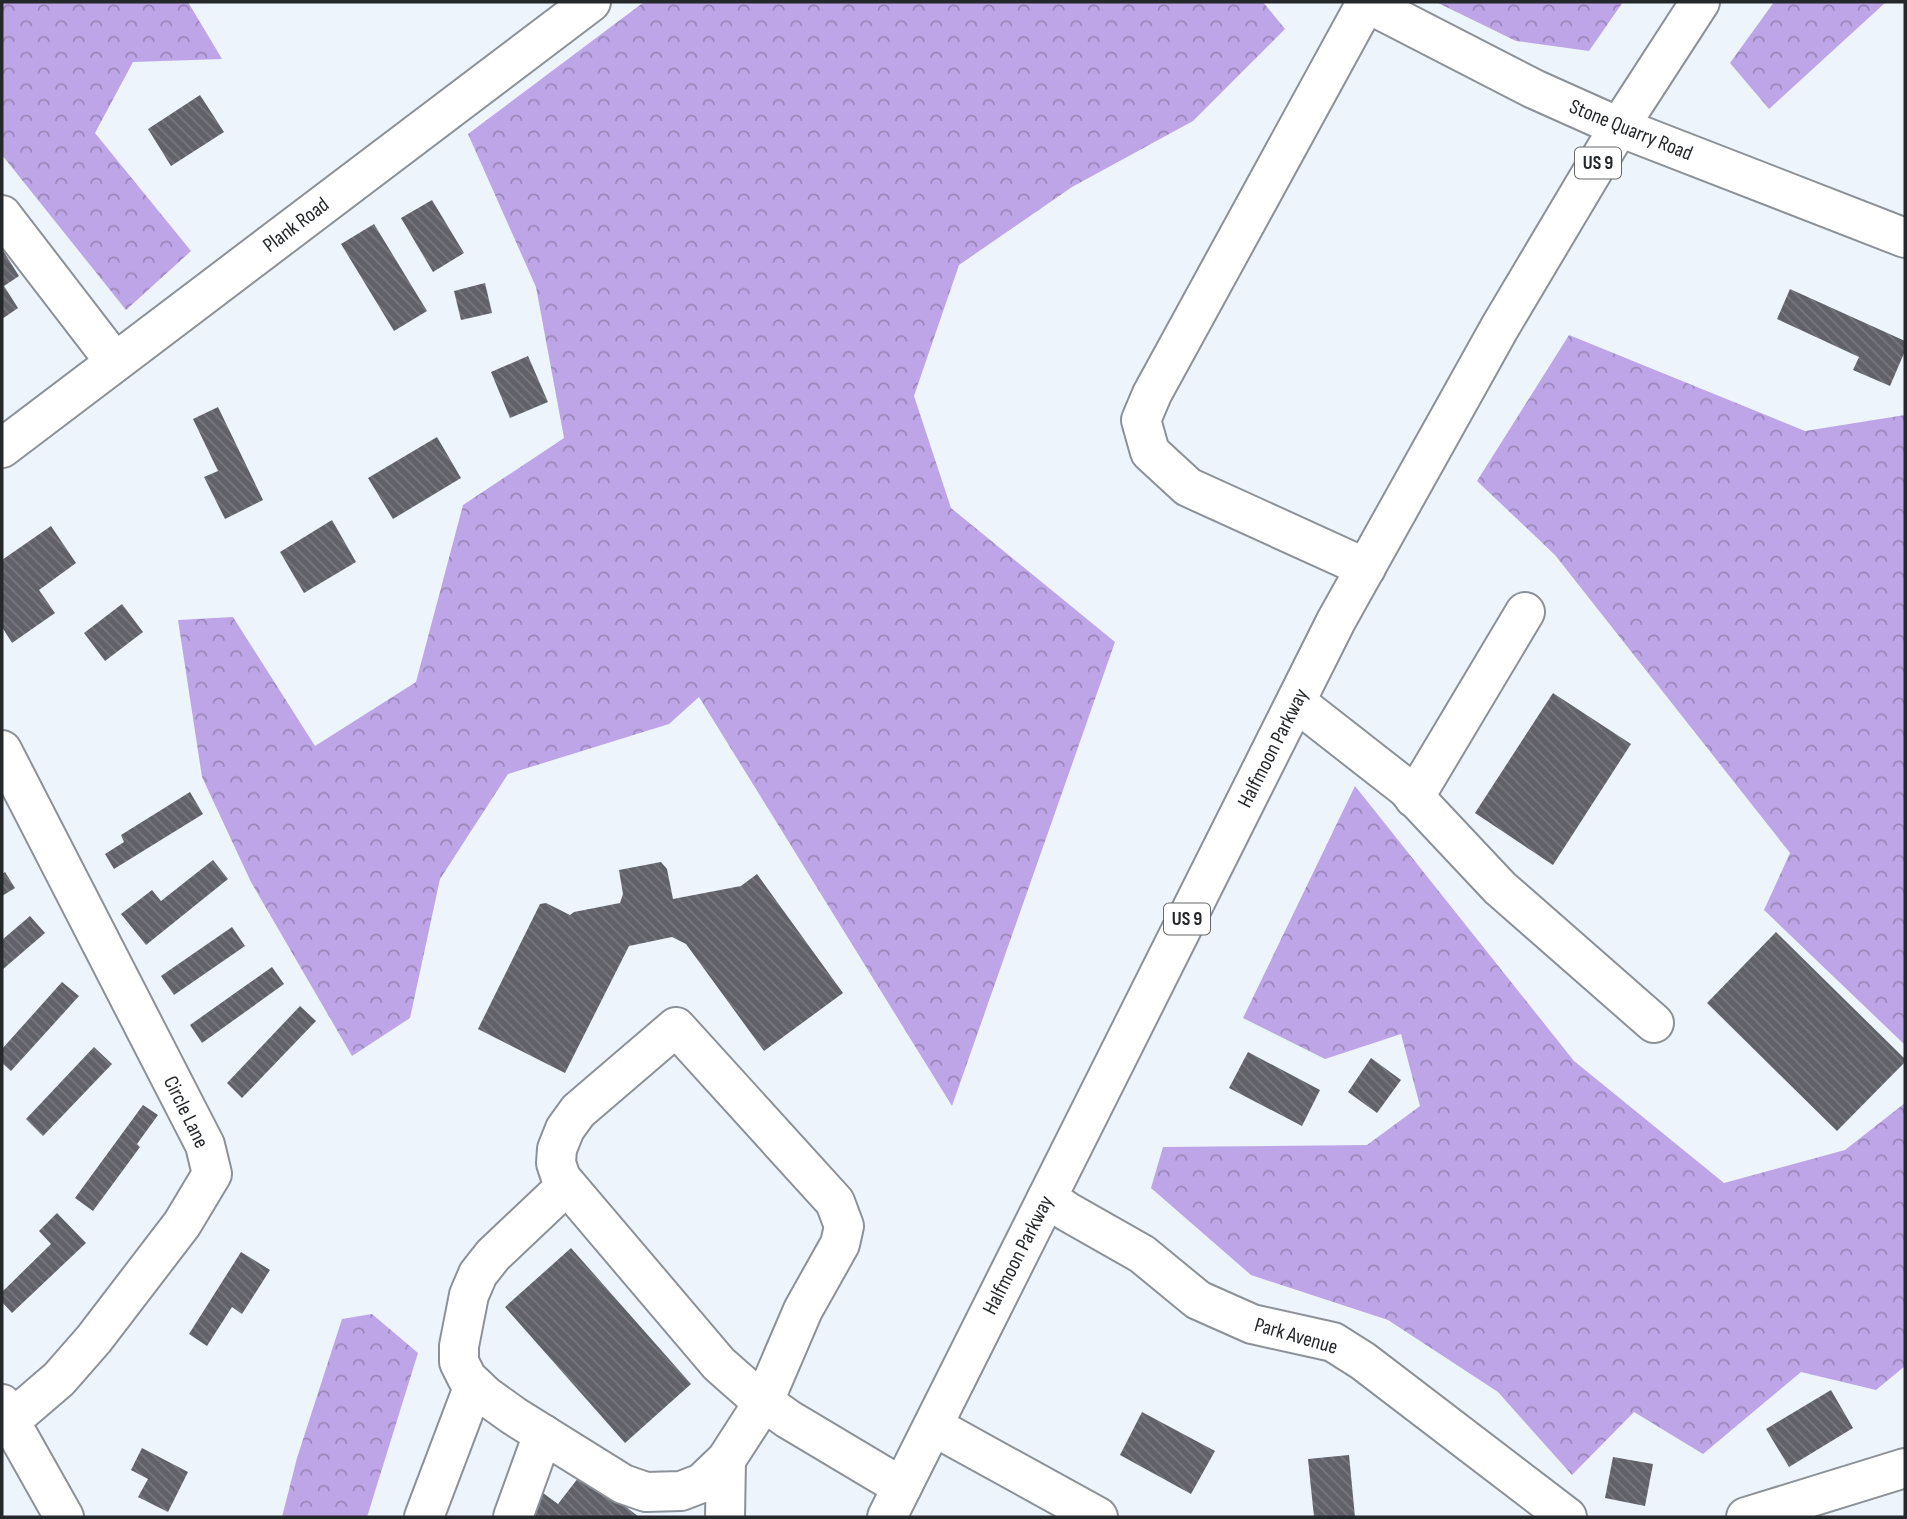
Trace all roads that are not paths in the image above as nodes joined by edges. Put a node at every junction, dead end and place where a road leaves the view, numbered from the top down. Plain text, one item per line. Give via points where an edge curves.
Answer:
1 (590, 2) edge
2 (1366, 2) edge
3 (1700, 2) edge
4 (1619, 127) junction
5 (2, 215) edge
6 (1905, 238) edge
7 (115, 362) junction
8 (2, 447) edge
9 (1366, 568) junction
10 (1525, 612) dead end
11 (1296, 702) junction
12 (2, 750) edge
13 (1414, 797) junction
14 (1654, 1023) dead end
15 (567, 1185) junction
16 (1046, 1198) junction
17 (474, 1385) junction
18 (764, 1401) junction
19 (4, 1417) edge
20 (933, 1426) junction
21 (543, 1434) junction
22 (726, 1460) junction
23 (1905, 1468) edge
24 (895, 1502) edge
25 (64, 1517) edge
26 (425, 1517) edge
27 (513, 1517) edge
28 (725, 1517) edge
29 (1098, 1517) edge
30 (1567, 1517) edge
31 (1746, 1517) edge

1 - 7 street, Plank Road
2 - 4 street, Stone Quarry Road via 1534,89
2 - 9 street via 1141,420 1150,452 1188,487
3 - 4 street, Halfmoon Parkway / US 9
4 - 6 street, Stone Quarry Road
4 - 9 street, Halfmoon Parkway / US 9 via 1500,327
5 - 7 street
7 - 8 street, Plank Road
9 - 11 street, Halfmoon Parkway / US 9
10 - 13 street
11 - 13 street
11 - 16 street, Halfmoon Parkway / US 9
12 - 19 street, Circle Lane via 205,1145 212,1174 182,1224 94,1339 59,1379
13 - 14 street via 1500,888
15 - 17 street via 478,1274 458,1346 459,1362
15 - 18 street via 719,1364
15 - 18 street via 556,1163 565,1129 578,1111 676,1027 835,1202 844,1226 840,1244 803,1310
16 - 20 street, Halfmoon Parkway / US 9
16 - 30 street, Park Avenue via 1142,1254 1198,1300 1252,1324 1333,1342
17 - 21 street
17 - 26 street
18 - 22 street
18 - 24 street
19 - 25 street
20 - 24 street, Halfmoon Parkway / US 9
20 - 29 street
21 - 22 street via 623,1484 646,1492 681,1491 702,1483
21 - 27 street
22 - 28 street
23 - 31 street

